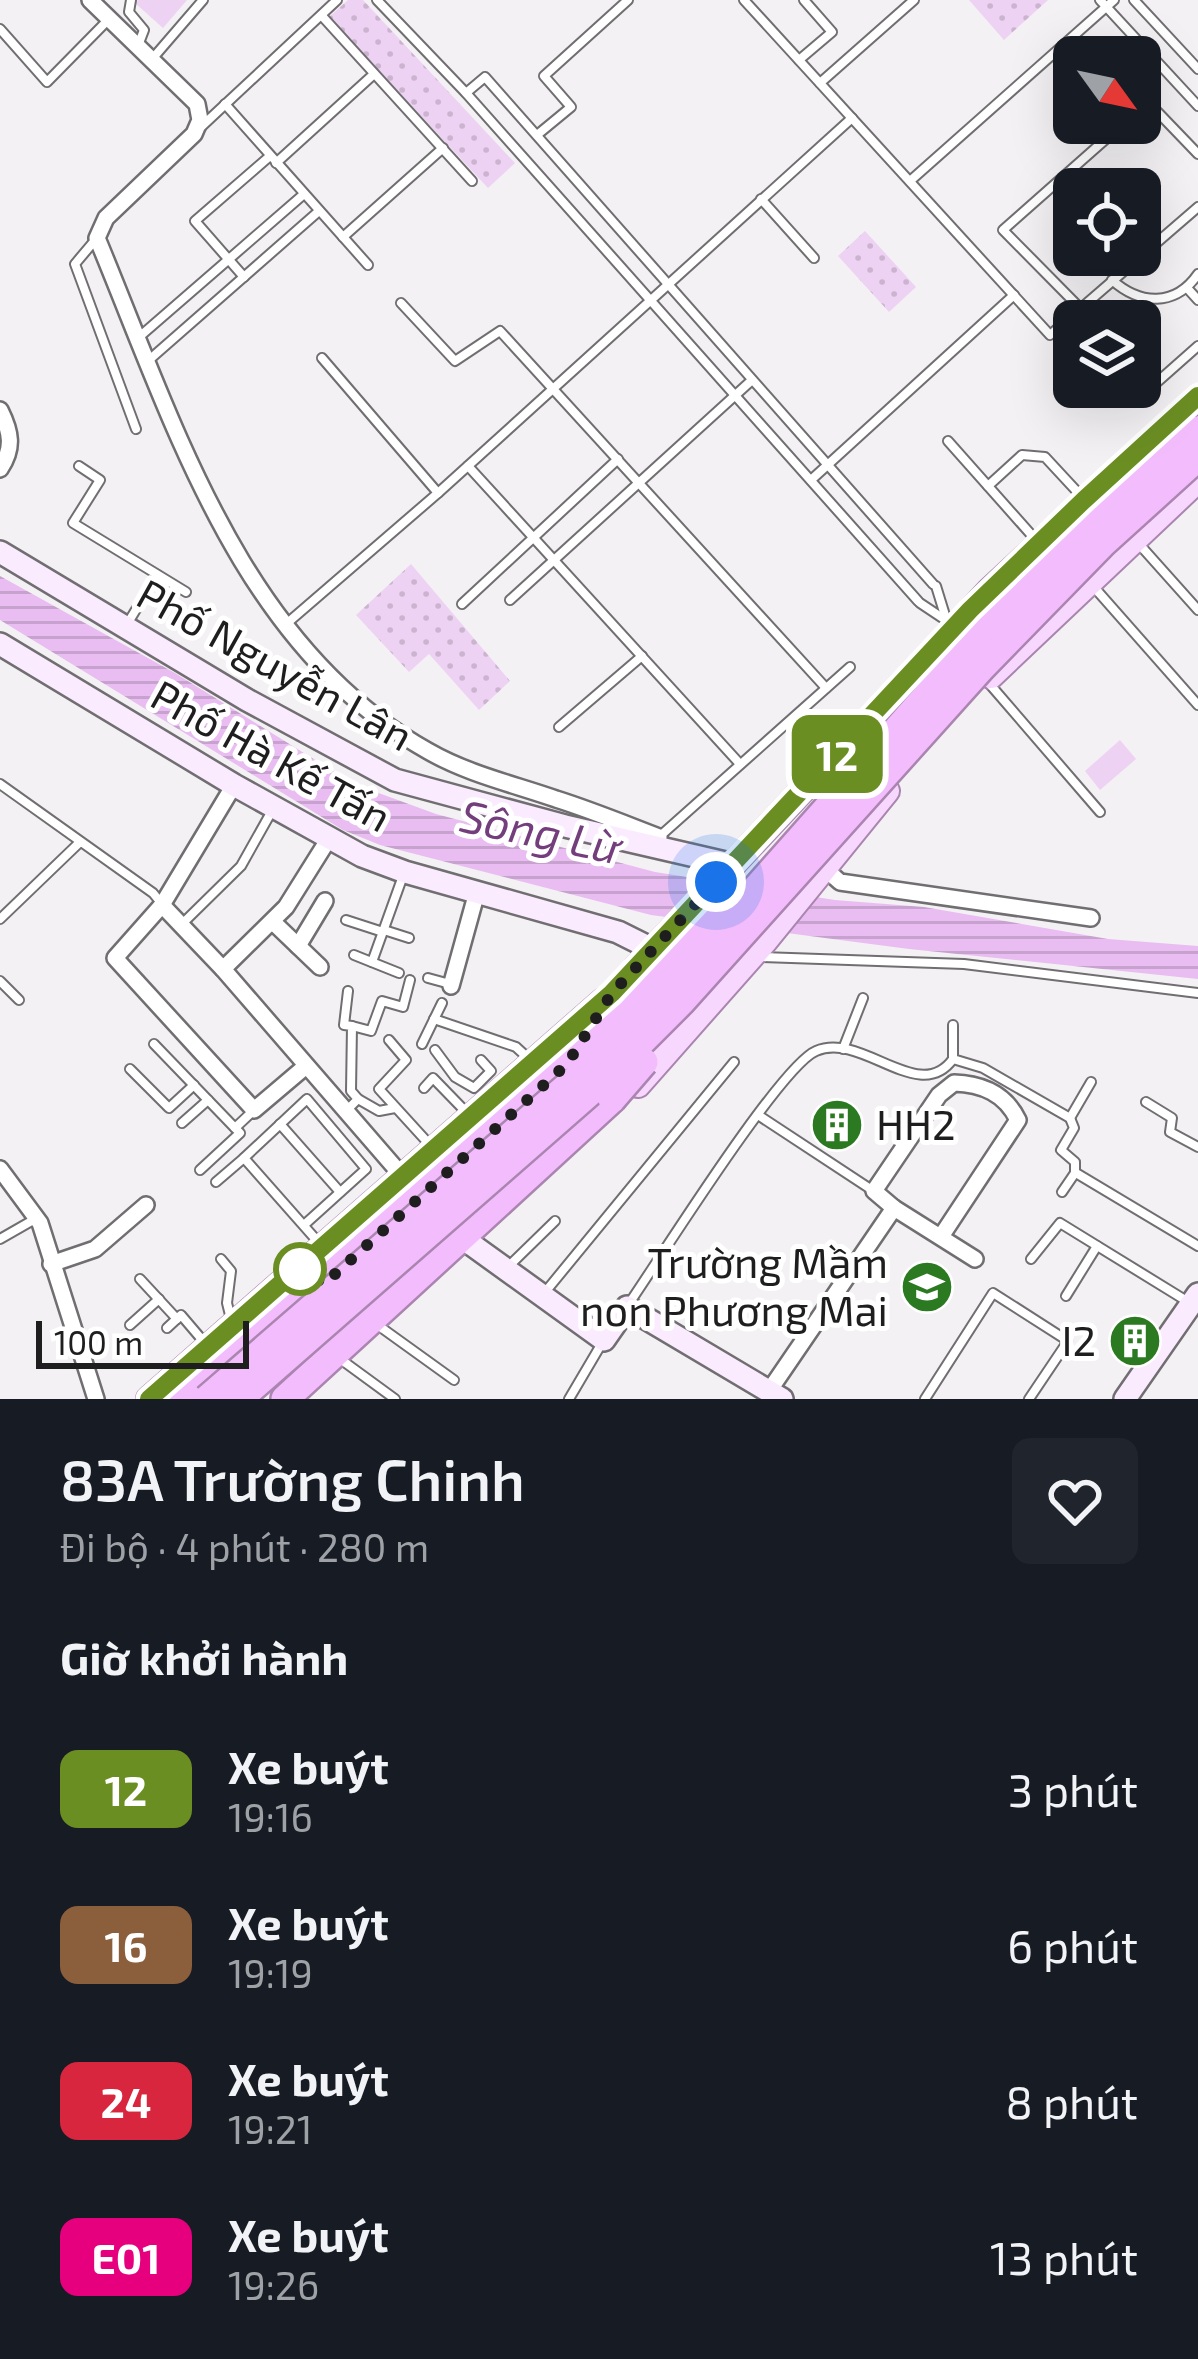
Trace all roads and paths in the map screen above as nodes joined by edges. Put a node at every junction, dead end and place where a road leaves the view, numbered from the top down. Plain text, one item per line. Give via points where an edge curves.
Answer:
1 (90, 0) edge
2 (131, 0) edge
3 (203, 0) edge
4 (337, 0) edge
5 (377, 0) edge
6 (628, 0) edge
7 (744, 0) edge
8 (804, 0) edge
9 (914, 0) edge
10 (1133, 0) edge
11 (1107, 2) edge
12 (322, 16) junction
13 (110, 18) junction
14 (0, 29) edge
15 (139, 43) junction
16 (153, 58) junction
17 (799, 60) junction
18 (1198, 69) edge
19 (374, 74) junction
20 (820, 83) junction
21 (466, 93) junction
22 (225, 104) junction
23 (1198, 106) edge
24 (1161, 116) edge
25 (852, 118) junction
26 (194, 134) junction
27 (538, 135) junction
28 (1100, 144) edge
29 (442, 148) junction
30 (1198, 154) edge
31 (273, 159) junction
32 (472, 181) dead end
33 (910, 181) junction
34 (304, 194) junction
35 (761, 200) junction
36 (1198, 209) edge
37 (319, 211) junction
38 (258, 235) junction
39 (343, 237) junction
40 (97, 238) junction
41 (273, 251) junction
42 (814, 258) dead end
43 (228, 260) junction
44 (368, 265) dead end
45 (1198, 274) edge
46 (244, 277) junction
47 (1112, 280) junction
48 (667, 285) junction
49 (1187, 289) junction
50 (1014, 295) junction
51 (650, 300) junction
52 (1066, 300) edge
53 (1092, 300) edge
54 (1198, 300) edge
55 (401, 303) dead end
56 (1053, 333) edge
57 (138, 338) junction
58 (1198, 346) edge
59 (322, 358) dead end
60 (148, 361) junction
61 (1161, 379) edge
62 (752, 380) junction
63 (555, 387) junction
64 (736, 396) junction
65 (1198, 397) edge
66 (0, 410) edge
67 (136, 429) dead end
68 (1198, 430) edge
69 (948, 441) dead end
70 (1198, 457) edge
71 (618, 459) junction
72 (828, 464) junction
73 (80, 466) dead end
74 (468, 466) junction
75 (0, 469) edge
76 (811, 480) junction
77 (1198, 480) edge
78 (639, 483) junction
79 (988, 486) junction
80 (438, 493) junction
81 (1084, 500) junction
82 (534, 538) junction
83 (1133, 538) junction
84 (1039, 544) junction
85 (0, 552) edge
86 (555, 561) junction
87 (158, 574) junction
88 (1088, 581) junction
89 (186, 592) dead end
90 (510, 600) dead end
91 (461, 604) dead end
92 (1198, 610) edge
93 (948, 624) junction
94 (284, 626) junction
95 (125, 627) junction
96 (0, 644) edge
97 (642, 656) junction
98 (850, 667) dead end
99 (986, 681) junction
100 (826, 688) junction
101 (1198, 706) edge
102 (559, 728) dead end
103 (740, 764) junction
104 (0, 784) edge
105 (234, 785) junction
106 (274, 808) junction
107 (837, 812) junction
108 (1100, 812) dead end
109 (328, 840) junction
110 (79, 843) junction
111 (658, 843) junction
112 (823, 868) junction
113 (405, 872) junction
114 (725, 874) junction
115 (477, 892) junction
116 (325, 901) dead end
117 (162, 905) junction
118 (1091, 918) dead end
119 (0, 919) edge
120 (346, 920) dead end
121 (273, 922) junction
122 (181, 925) junction
123 (383, 931) junction
124 (409, 938) dead end
125 (661, 943) junction
126 (298, 946) junction
127 (759, 948) junction
128 (354, 955) dead end
129 (372, 962) junction
130 (320, 968) dead end
131 (223, 969) junction
132 (399, 973) dead end
133 (428, 978) dead end
134 (410, 980) dead end
135 (0, 981) edge
136 (452, 985) joint
137 (348, 991) dead end
138 (612, 993) junction
139 (1198, 993) edge
140 (863, 998) dead end
141 (19, 1000) dead end
142 (442, 1003) dead end
143 (434, 1019) junction
144 (953, 1025) dead end
145 (352, 1027) junction
146 (678, 1035) junction
147 (388, 1040) dead end
148 (154, 1044) dead end
149 (422, 1044) dead end
150 (843, 1048) junction
151 (435, 1050) dead end
152 (952, 1059) junction
153 (481, 1060) dead end
154 (734, 1061) dead end
155 (533, 1064) junction
156 (306, 1066) junction
157 (130, 1069) dead end
158 (1091, 1082) dead end
159 (194, 1085) junction
160 (490, 1087) junction
161 (424, 1088) dead end
162 (208, 1100) junction
163 (1146, 1102) dead end
164 (352, 1105) junction
165 (396, 1108) junction
166 (254, 1110) junction
167 (758, 1115) junction
168 (472, 1118) junction
169 (1070, 1118) junction
170 (182, 1124) dead end
171 (280, 1124) junction
172 (235, 1128) junction
173 (1198, 1147) edge
174 (435, 1151) junction
175 (472, 1152) junction
176 (244, 1158) junction
177 (0, 1169) edge
178 (200, 1170) dead end
179 (1075, 1173) junction
180 (404, 1178) junction
181 (216, 1182) dead end
182 (505, 1187) junction
183 (874, 1191) junction
184 (340, 1192) junction
185 (1062, 1192) dead end
186 (146, 1204) dead end
187 (894, 1208) junction
188 (36, 1218) junction
189 (555, 1222) dead end
190 (304, 1226) junction
191 (942, 1235) junction
192 (0, 1238) edge
193 (468, 1242) junction
194 (1096, 1246) junction
195 (1198, 1246) edge
196 (324, 1248) junction
197 (975, 1258) dead end
198 (221, 1259) dead end
199 (1031, 1259) dead end
200 (51, 1264) junction
201 (504, 1270) junction
202 (140, 1280) dead end
203 (1066, 1296) dead end
204 (541, 1297) junction
205 (159, 1299) junction
206 (1195, 1299) edge
207 (627, 1307) junction
208 (177, 1319) junction
209 (236, 1324) junction
210 (130, 1325) dead end
211 (379, 1326) junction
212 (167, 1328) dead end
213 (604, 1340) junction
214 (209, 1348) junction
215 (340, 1357) junction
216 (454, 1380) dead end
217 (776, 1395) edge
218 (96, 1399) edge
219 (149, 1399) edge
220 (178, 1399) edge
221 (194, 1399) edge
222 (207, 1399) edge
223 (238, 1399) edge
224 (270, 1399) edge
225 (285, 1399) edge
226 (300, 1399) edge
227 (395, 1399) edge
228 (569, 1399) edge
229 (925, 1399) edge
230 (1030, 1399) edge
231 (1125, 1399) edge

1 - 13 street
2 - 15 lane via 129,12 145,30
3 - 16 lane
4 - 12 lane
5 - 21 lane
6 - 27 lane via 544,76 571,107
7 - 17 lane
8 - 17 lane via 832,32
9 - 20 lane
10 - 18 lane
11 - 23 lane
11 - 33 lane
12 - 19 lane
12 - 22 lane
13 - 14 lane via 47,82
13 - 15 street
15 - 16 street
16 - 26 street via 197,104
17 - 20 lane
19 - 29 lane
19 - 31 lane
20 - 25 lane
21 - 27 lane via 485,77
21 - 51 lane
22 - 26 lane
22 - 31 lane
24 - 30 lane
25 - 33 lane
25 - 35 lane
26 - 40 street via 106,218
27 - 48 lane
28 - 52 lane via 1003,230
29 - 32 lane
29 - 39 lane
31 - 34 lane
31 - 43 lane via 195,221
33 - 50 lane
34 - 37 lane
34 - 38 lane
35 - 42 lane
35 - 48 lane
36 - 47 lane
37 - 39 lane
37 - 41 lane
38 - 41 lane
38 - 43 lane
39 - 44 lane
40 - 57 street
40 - 67 lane via 75,264
41 - 46 lane
43 - 46 lane
43 - 57 lane
45 - 49 lane
46 - 60 lane
47 - 49 lane via 1156,300
47 - 53 lane
48 - 51 lane
48 - 62 lane
49 - 54 lane
50 - 56 lane
50 - 72 lane
51 - 63 lane
51 - 64 lane
55 - 63 lane via 454,361 500,331
57 - 60 street
58 - 61 lane
59 - 80 lane
60 - 94 street via 207,497
62 - 64 lane
62 - 72 lane
63 - 71 lane
63 - 74 lane
64 - 76 lane
64 - 78 lane
65 - 81 main road
66 - 75 street via 11,447
68 - 107 highway, bridge via 977,640
69 - 79 lane
70 - 107 highway, bridge
71 - 78 lane
71 - 82 lane
72 - 76 lane
72 - 93 lane via 935,585
73 - 87 lane via 100,480 73,523
74 - 80 lane
74 - 82 lane
76 - 93 lane
77 - 83 main road
78 - 86 lane
78 - 100 lane
79 - 81 lane via 1022,454 1045,457
79 - 84 lane
80 - 94 lane
81 - 84 main road
82 - 86 lane
82 - 91 lane
83 - 88 main road
83 - 92 lane
84 - 93 main road
85 - 95 street, Phố Nguyễn Lân
86 - 90 lane
86 - 97 lane
87 - 89 lane
87 - 95 lane
88 - 99 main road
88 - 101 lane
93 - 99 main road
93 - 114 main road
94 - 111 street via 366,710 425,750
95 - 111 street, Phố Nguyễn Lân via 394,780
96 - 105 street, Phố Hà Kế Tấn
97 - 102 lane
97 - 103 lane
98 - 100 lane
99 - 108 lane
99 - 112 main road
100 - 103 lane
103 - 111 lane
104 - 110 lane
105 - 106 street, Phố Hà Kế Tấn
105 - 117 street
106 - 109 street, Phố Hà Kế Tấn
106 - 122 lane via 241,866
107 - 215 highway, bridge via 784,905 612,1099
107 - 220 highway, bridge
107 - 222 highway, bridge via 584,1072
107 - 223 highway, bridge via 682,1002 598,1085
109 - 113 street, Phố Hà Kế Tấn
109 - 121 street
110 - 117 lane
110 - 119 lane
111 - 114 street, Phố Nguyễn Lân
112 - 118 street via 839,882
112 - 127 main road
113 - 115 street, Phố Hà Kế Tấn
113 - 123 lane
114 - 125 main road
115 - 125 street, Phố Hà Kế Tấn
115 - 136 street
116 - 126 street
117 - 122 street
117 - 166 street via 115,958
120 - 123 lane
121 - 126 street
121 - 131 street
122 - 131 street
123 - 124 lane
123 - 129 lane
125 - 138 main road
126 - 130 street
127 - 139 lane
127 - 146 main road
128 - 129 lane
129 - 132 lane
131 - 156 street
133 - 136 lane
134 - 145 lane via 403,1007 382,1000 371,1031
135 - 141 lane
137 - 145 lane via 344,1025
138 - 155 main road
138 - 175 main road via 567,1064
140 - 150 lane
142 - 143 lane
143 - 149 lane
143 - 155 lane via 516,1047
144 - 152 lane
145 - 164 lane
146 - 182 main road
146 - 193 main road via 630,1095
147 - 165 lane via 406,1060 379,1089
148 - 159 lane
150 - 152 lane via 930,1077
150 - 167 lane via 816,1050
151 - 160 lane via 465,1085
152 - 169 lane
153 - 160 lane via 491,1071
154 - 204 lane
155 - 160 main road
156 - 164 street
156 - 166 street
157 - 159 lane via 169,1108
158 - 169 lane
159 - 162 lane
160 - 168 main road
161 - 168 lane via 433,1078
162 - 170 lane
162 - 172 lane
163 - 173 lane via 1172,1118 1170,1132
164 - 165 lane
164 - 180 street
165 - 174 lane
166 - 172 lane
167 - 183 lane
167 - 207 lane
168 - 174 main road
169 - 179 lane via 1074,1128 1060,1150 1076,1162
171 - 176 lane
171 - 184 lane
171 - 184 lane via 307,1099 366,1168
172 - 178 lane via 240,1133
174 - 180 main road
175 - 182 main road
175 - 221 main road
176 - 181 lane
176 - 190 lane
177 - 188 street
179 - 185 lane
179 - 195 lane
180 - 196 main road
182 - 224 main road
183 - 187 street
183 - 191 street via 954,1083 979,1084 1010,1104 1018,1120
184 - 190 lane
186 - 200 street via 95,1249
187 - 191 street
187 - 217 street
188 - 192 lane
188 - 200 street
189 - 201 lane
190 - 196 lane
191 - 197 street
193 - 201 street
193 - 211 main road
194 - 199 lane via 1060,1223
194 - 203 lane
194 - 206 lane
196 - 209 main road
198 - 209 lane via 231,1271 227,1303
200 - 218 street
201 - 204 street
202 - 205 lane
204 - 213 street
205 - 208 lane
205 - 210 lane
206 - 231 street
207 - 213 street
207 - 217 street
208 - 212 lane
208 - 214 lane
209 - 214 main road
211 - 215 main road
211 - 216 lane
213 - 228 lane
214 - 219 main road
215 - 225 highway
215 - 226 main road
215 - 227 lane
229 - 230 lane via 993,1293 1068,1341

